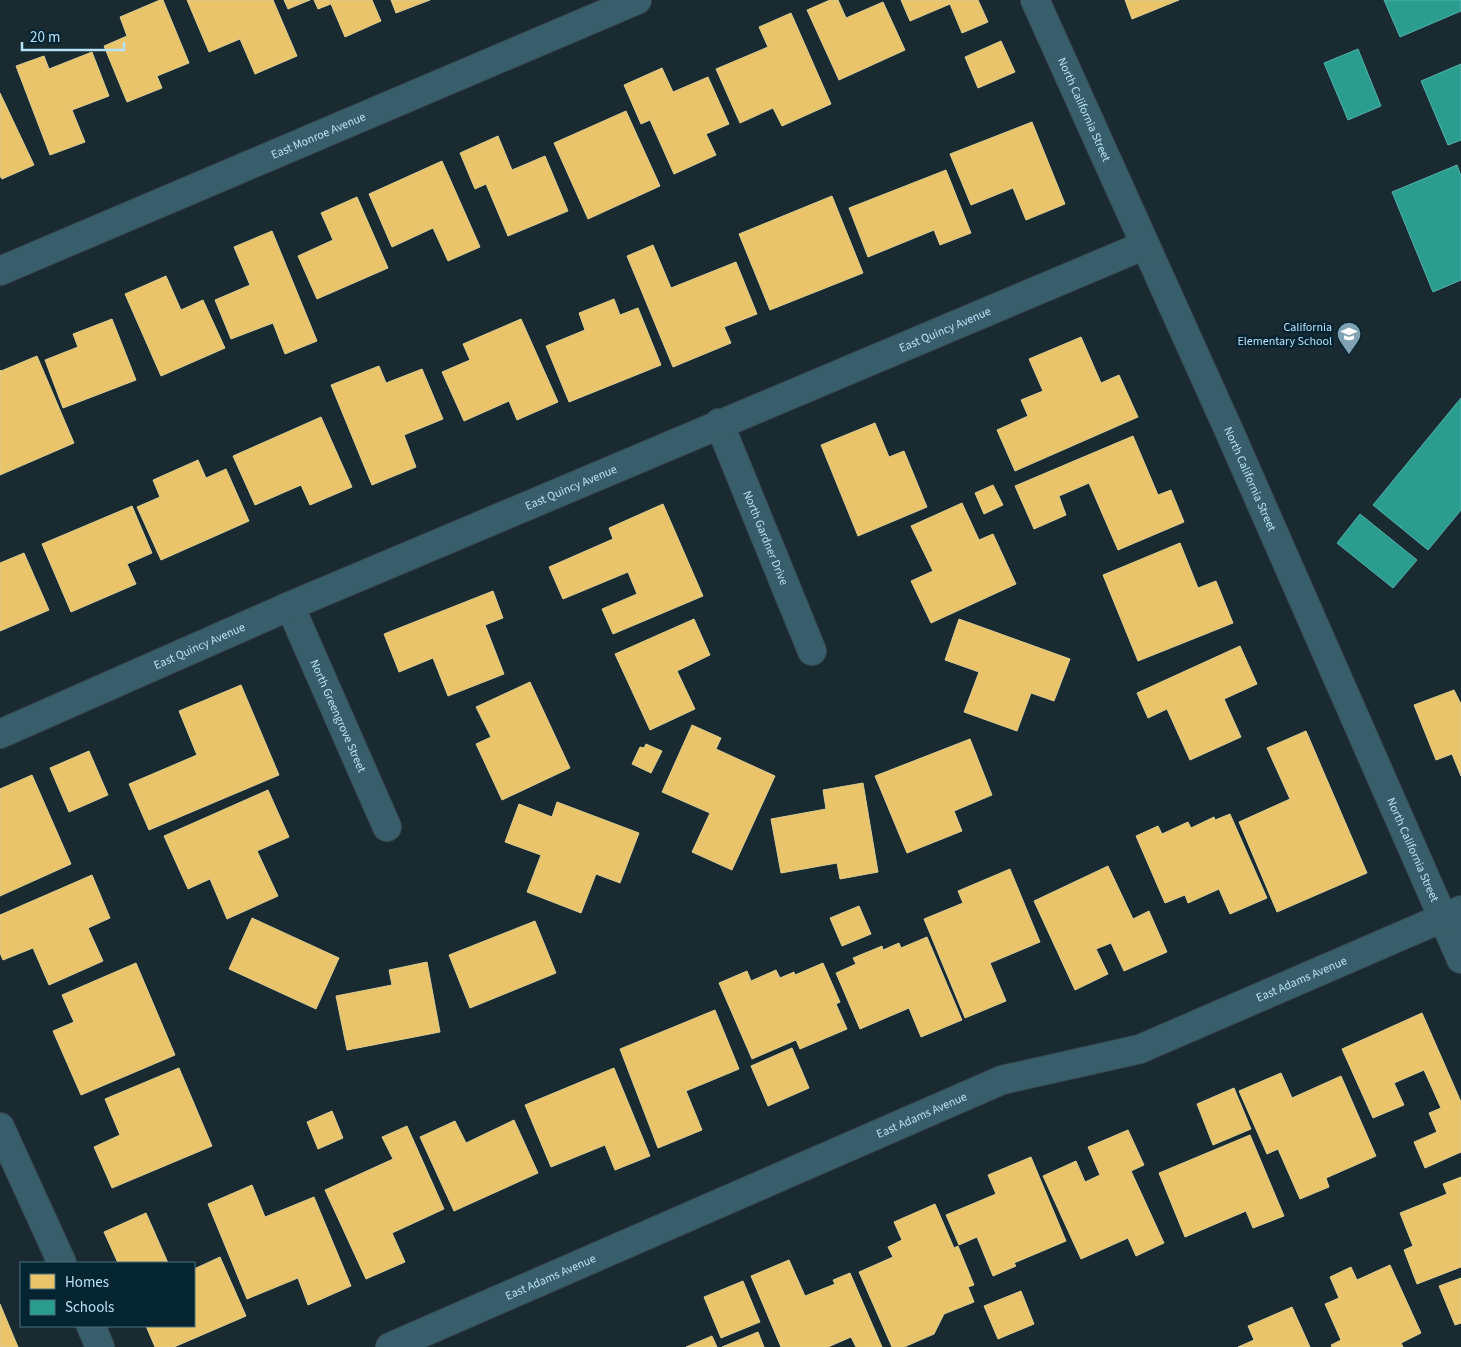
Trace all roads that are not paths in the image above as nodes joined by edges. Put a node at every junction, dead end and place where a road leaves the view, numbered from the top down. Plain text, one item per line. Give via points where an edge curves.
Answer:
1 (637, 0) edge
2 (1036, 0) edge
3 (1145, 246) junction
4 (0, 272) edge
5 (719, 423) junction
6 (290, 606) junction
7 (812, 651) dead end
8 (0, 734) edge
9 (387, 827) dead end
10 (1451, 914) edge
11 (1461, 959) edge
12 (0, 1127) edge
13 (62, 1262) edge
14 (91, 1327) edge
15 (100, 1347) edge
16 (390, 1347) edge

1 - 4 street, East Monroe Avenue
2 - 3 street, North California Street
3 - 5 street, East Quincy Avenue
3 - 10 street, North California Street
5 - 6 street, East Quincy Avenue
5 - 7 street, North Gardner Drive
6 - 8 street, East Quincy Avenue
6 - 9 street, North Greengrove Street
10 - 11 street, North California Street
10 - 16 street, East Adams Avenue via 1140,1049 1002,1080
12 - 13 street
14 - 15 street

